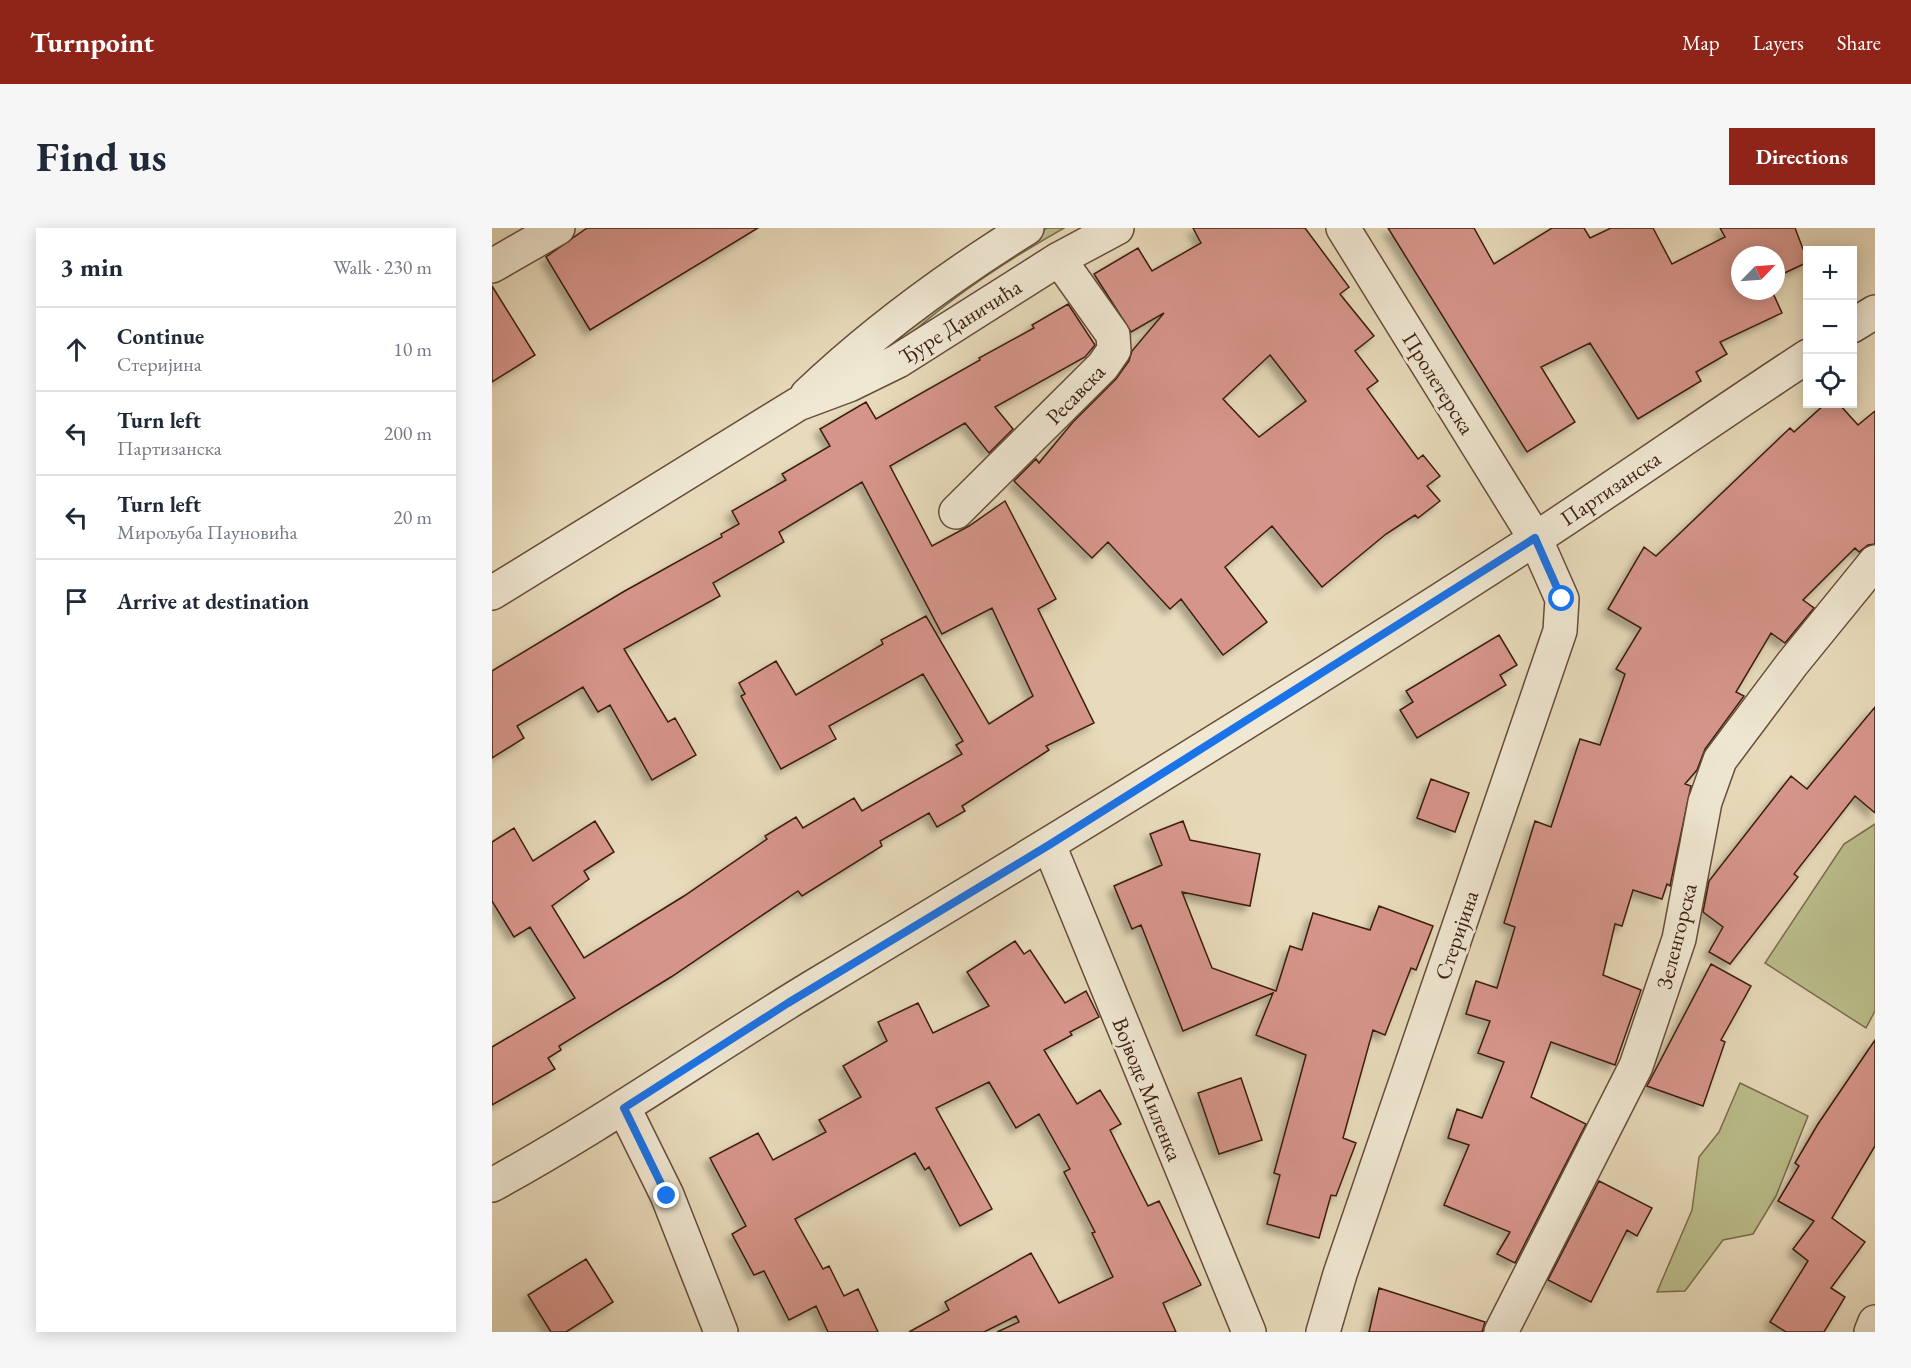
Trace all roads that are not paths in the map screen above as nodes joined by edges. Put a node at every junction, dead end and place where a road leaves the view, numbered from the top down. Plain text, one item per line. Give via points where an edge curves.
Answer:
1 (558, 228) edge
2 (1028, 228) edge
3 (1117, 228) edge
4 (1343, 228) edge
5 (1059, 259) junction
6 (492, 266) edge
7 (1875, 312) edge
8 (1857, 323) edge
9 (1803, 359) edge
10 (798, 404) junction
11 (956, 512) dead end
12 (1535, 538) junction
13 (1875, 562) edge
14 (492, 593) edge
15 (1049, 845) junction
16 (624, 1108) junction
17 (492, 1185) edge
18 (1875, 1322) edge
19 (721, 1332) edge
20 (1249, 1332) edge
21 (1323, 1332) edge
22 (1501, 1332) edge
23 (1871, 1332) edge

1 - 6 street
2 - 10 street, Ђуре Даничића via 944,284 840,364
3 - 5 street, Ђуре Даничића
4 - 12 street, Пролетерска
5 - 10 street, Ђуре Даничића via 898,361
5 - 11 street, Ресавска via 1113,335 1114,350 1103,366
7 - 8 street
9 - 12 street, Партизанска
10 - 14 street, Ђуре Даничића
12 - 15 street, Партизанска
12 - 21 street, Стеријина via 1562,599 1560,632
13 - 22 street, Зеленгорска via 1720,760 1705,802 1679,939 1636,1066
15 - 16 street, Партизанска
15 - 20 street, Војводе Миленка
16 - 17 street, Партизанска
16 - 19 street via 667,1196
18 - 23 street

